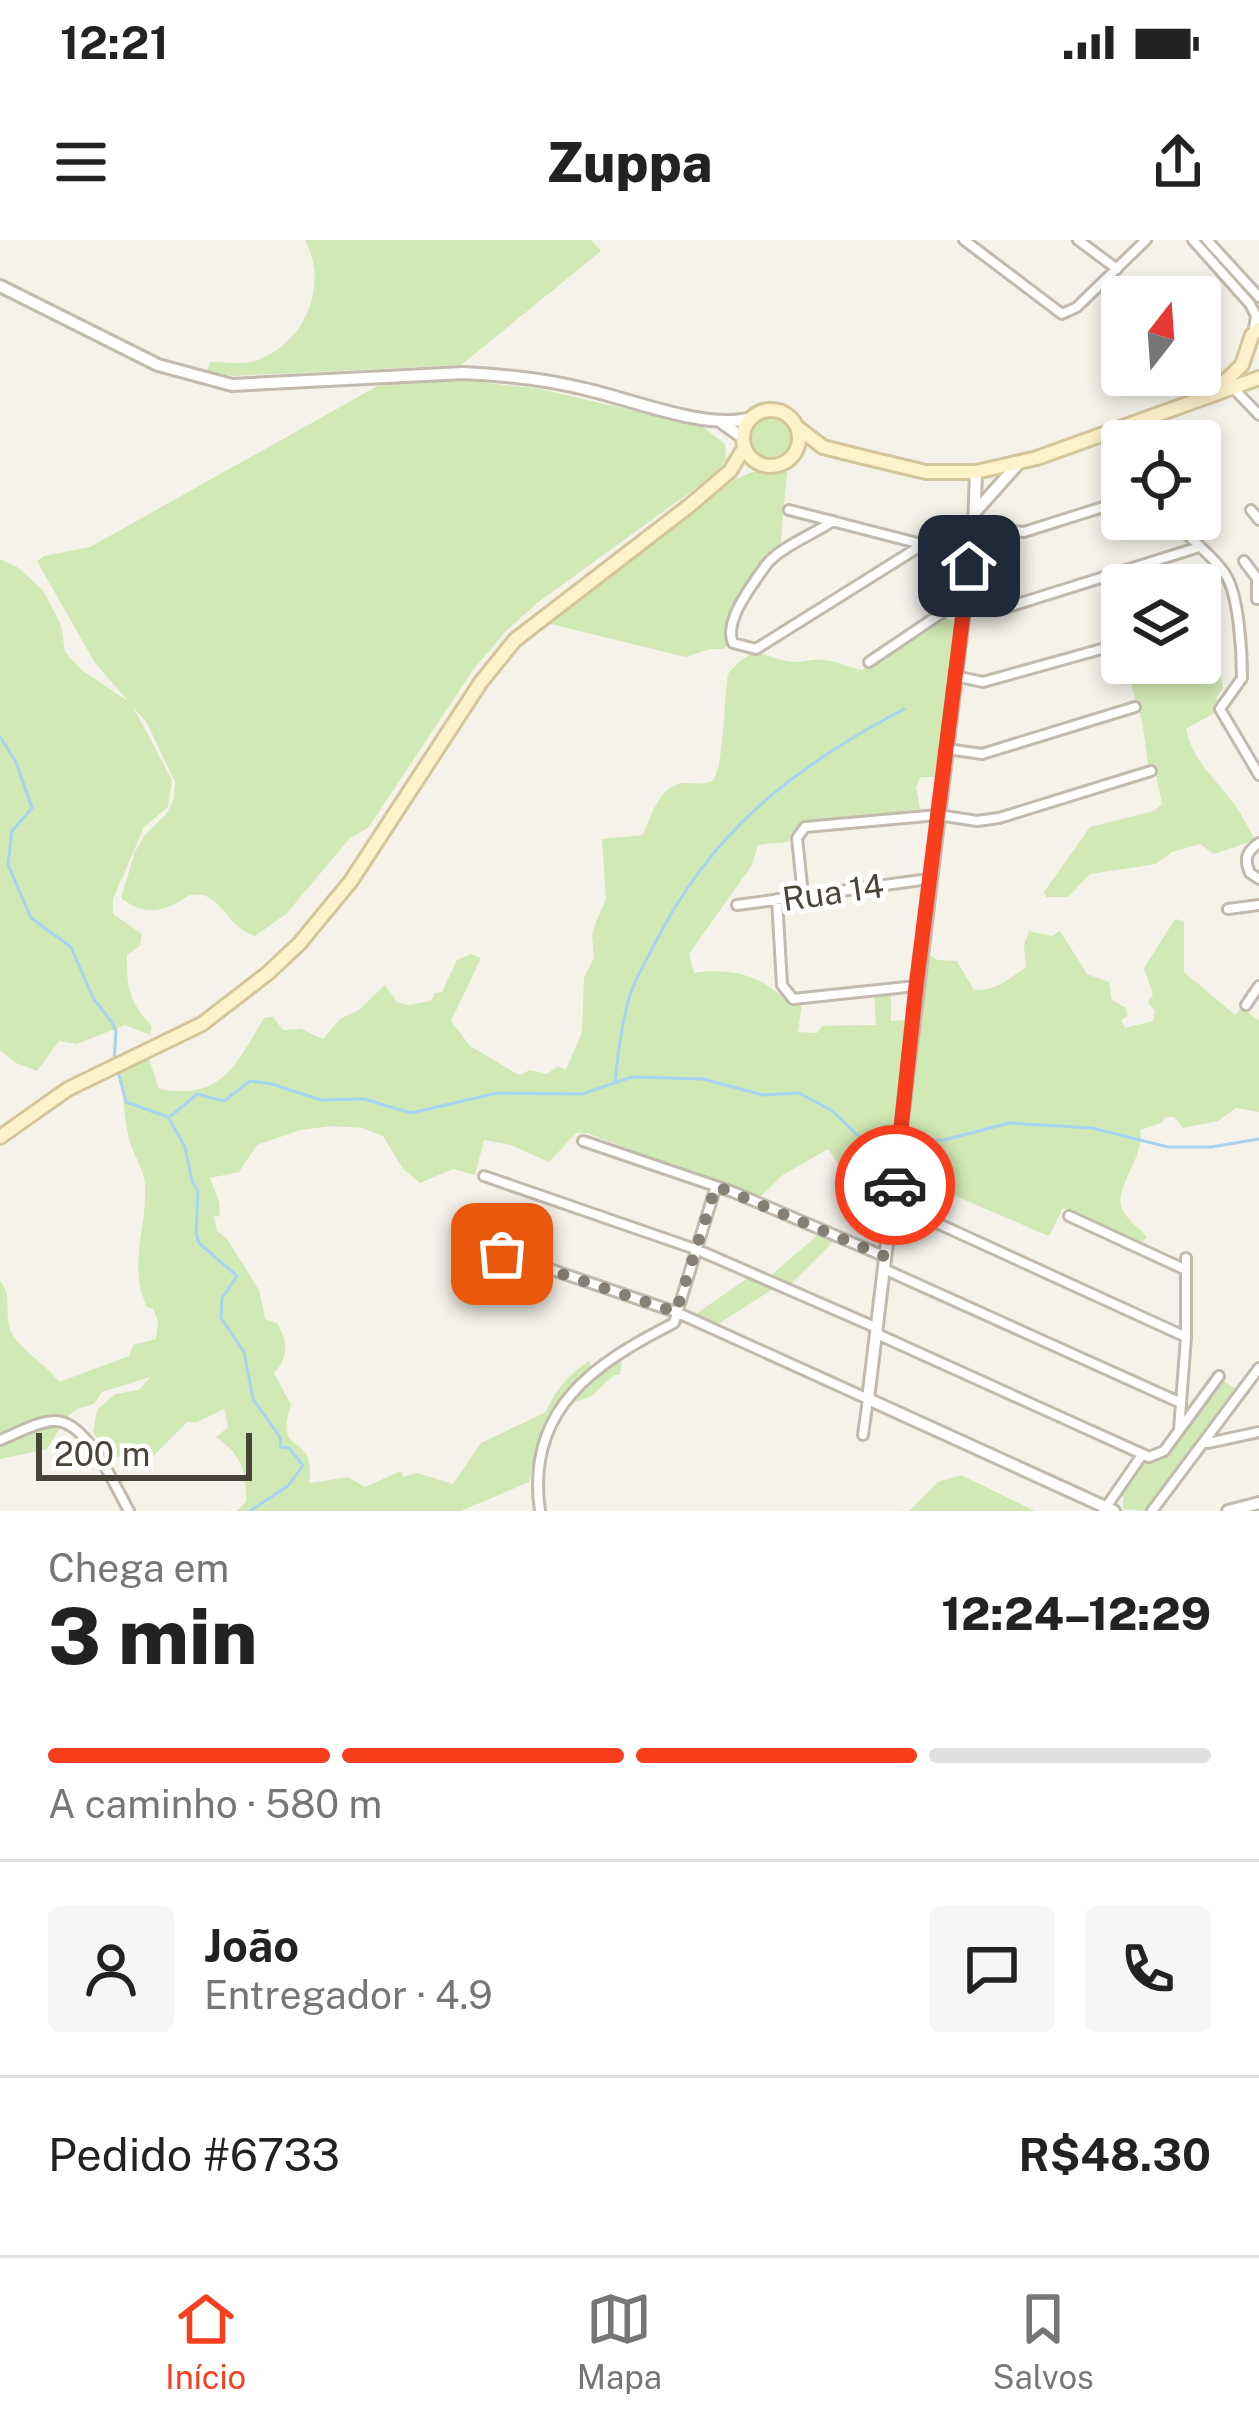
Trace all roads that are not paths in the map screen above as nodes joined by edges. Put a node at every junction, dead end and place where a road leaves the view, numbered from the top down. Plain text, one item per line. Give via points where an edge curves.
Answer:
1 (964, 240) edge
2 (1078, 240) edge
3 (1146, 240) edge
4 (1192, 240) edge
5 (1207, 240) edge
6 (1117, 269) junction
7 (0, 286) edge
8 (1259, 297) edge
9 (1256, 332) edge
10 (1249, 352) junction
11 (1259, 365) edge
12 (1254, 381) edge
13 (1234, 382) junction
14 (1256, 411) edge
15 (751, 418) junction
16 (1149, 420) edge
17 (719, 421) junction
18 (797, 427) junction
19 (1101, 437) edge
20 (744, 443) junction
21 (823, 447) junction
22 (790, 458) junction
23 (760, 464) junction
24 (1018, 464) junction
25 (730, 471) junction
26 (976, 472) junction
27 (1101, 508) edge
28 (789, 510) dead end
29 (1251, 510) dead end
30 (976, 512) junction
31 (1259, 520) edge
32 (833, 521) junction
33 (974, 528) junction
34 (1189, 540) edge
35 (921, 544) junction
36 (1196, 548) junction
37 (1244, 561) dead end
38 (1258, 579) edge
39 (1258, 600) edge
40 (964, 604) junction
41 (1101, 649) edge
42 (868, 662) dead end
43 (955, 676) junction
44 (1136, 707) dead end
45 (947, 749) junction
46 (1151, 771) dead end
47 (1259, 775) edge
48 (938, 815) junction
49 (1259, 843) edge
50 (929, 879) junction
51 (1259, 879) edge
52 (803, 895) junction
53 (777, 899) junction
54 (1259, 904) edge
55 (737, 905) dead end
56 (1228, 909) dead end
57 (916, 986) junction
58 (1259, 986) edge
59 (1246, 1005) dead end
60 (0, 1137) edge
61 (583, 1141) dead end
62 (484, 1176) dead end
63 (716, 1186) junction
64 (893, 1203) junction
65 (1069, 1216) dead end
66 (479, 1245) dead end
67 (698, 1250) junction
68 (1186, 1258) dead end
69 (885, 1263) junction
70 (1187, 1270) junction
71 (676, 1312) junction
72 (877, 1331) junction
73 (1186, 1337) junction
74 (1259, 1368) edge
75 (1219, 1376) dead end
76 (868, 1399) junction
77 (1180, 1403) junction
78 (1179, 1430) junction
79 (1259, 1432) edge
80 (863, 1436) dead end
81 (0, 1440) edge
82 (1206, 1444) junction
83 (1142, 1455) junction
84 (1259, 1503) edge
85 (1108, 1510) edge
86 (129, 1511) edge
87 (540, 1511) edge
88 (1152, 1511) edge
89 (1228, 1511) edge

1 - 6 street via 1062,314
2 - 6 street
3 - 6 street
4 - 9 street via 1250,304
5 - 8 street
7 - 17 street via 158,365 232,386 500,374
9 - 10 main road
10 - 11 main road
10 - 13 main road
12 - 13 main road
12 - 14 street
13 - 14 street
13 - 16 main road
15 - 17 street
15 - 18 main road via 771,410
15 - 20 main road
17 - 20 street
18 - 21 main road
18 - 22 main road
19 - 24 main road
20 - 23 main road
20 - 25 main road
21 - 22 main road
21 - 26 main road via 926,472
22 - 23 main road
23 - 25 main road
24 - 26 main road
24 - 30 street
25 - 60 main road via 515,640 351,881 298,944 202,1024 42,1105
26 - 30 street
27 - 33 street via 1037,530
28 - 32 street
29 - 31 street
30 - 33 street
32 - 35 street
32 - 35 street via 770,561 730,628 733,643 756,649
33 - 35 street via 954,525
33 - 40 street
34 - 36 street
36 - 40 street via 1006,608
36 - 47 street via 1232,589 1242,678 1220,709
37 - 38 street
38 - 39 street
40 - 42 street
40 - 43 street
41 - 43 street via 983,682
43 - 45 street
44 - 45 street via 982,754
45 - 48 street
46 - 48 street via 999,818
48 - 50 street
48 - 52 street via 805,827 797,834
49 - 51 street via 1246,860
50 - 52 street, Rua 14
50 - 57 street
52 - 53 street, Rua 14
53 - 55 street, Rua 14
53 - 57 street via 782,985 790,997
54 - 56 street
57 - 64 street
58 - 59 street
61 - 63 street
62 - 67 street
63 - 67 street
63 - 69 street
64 - 69 street
64 - 73 street
65 - 70 street
66 - 71 street
67 - 71 street
67 - 72 street
68 - 70 street
69 - 72 street
69 - 77 street
70 - 73 street
71 - 76 street
71 - 87 street via 674,1323 582,1379 559,1410 539,1465
72 - 76 street
72 - 83 street
73 - 77 street
74 - 82 street
75 - 78 street
76 - 80 street
76 - 85 street
77 - 78 street
78 - 83 street via 1159,1455
79 - 82 street
81 - 86 street via 52,1420 80,1430
82 - 88 street
83 - 85 street
84 - 89 street

